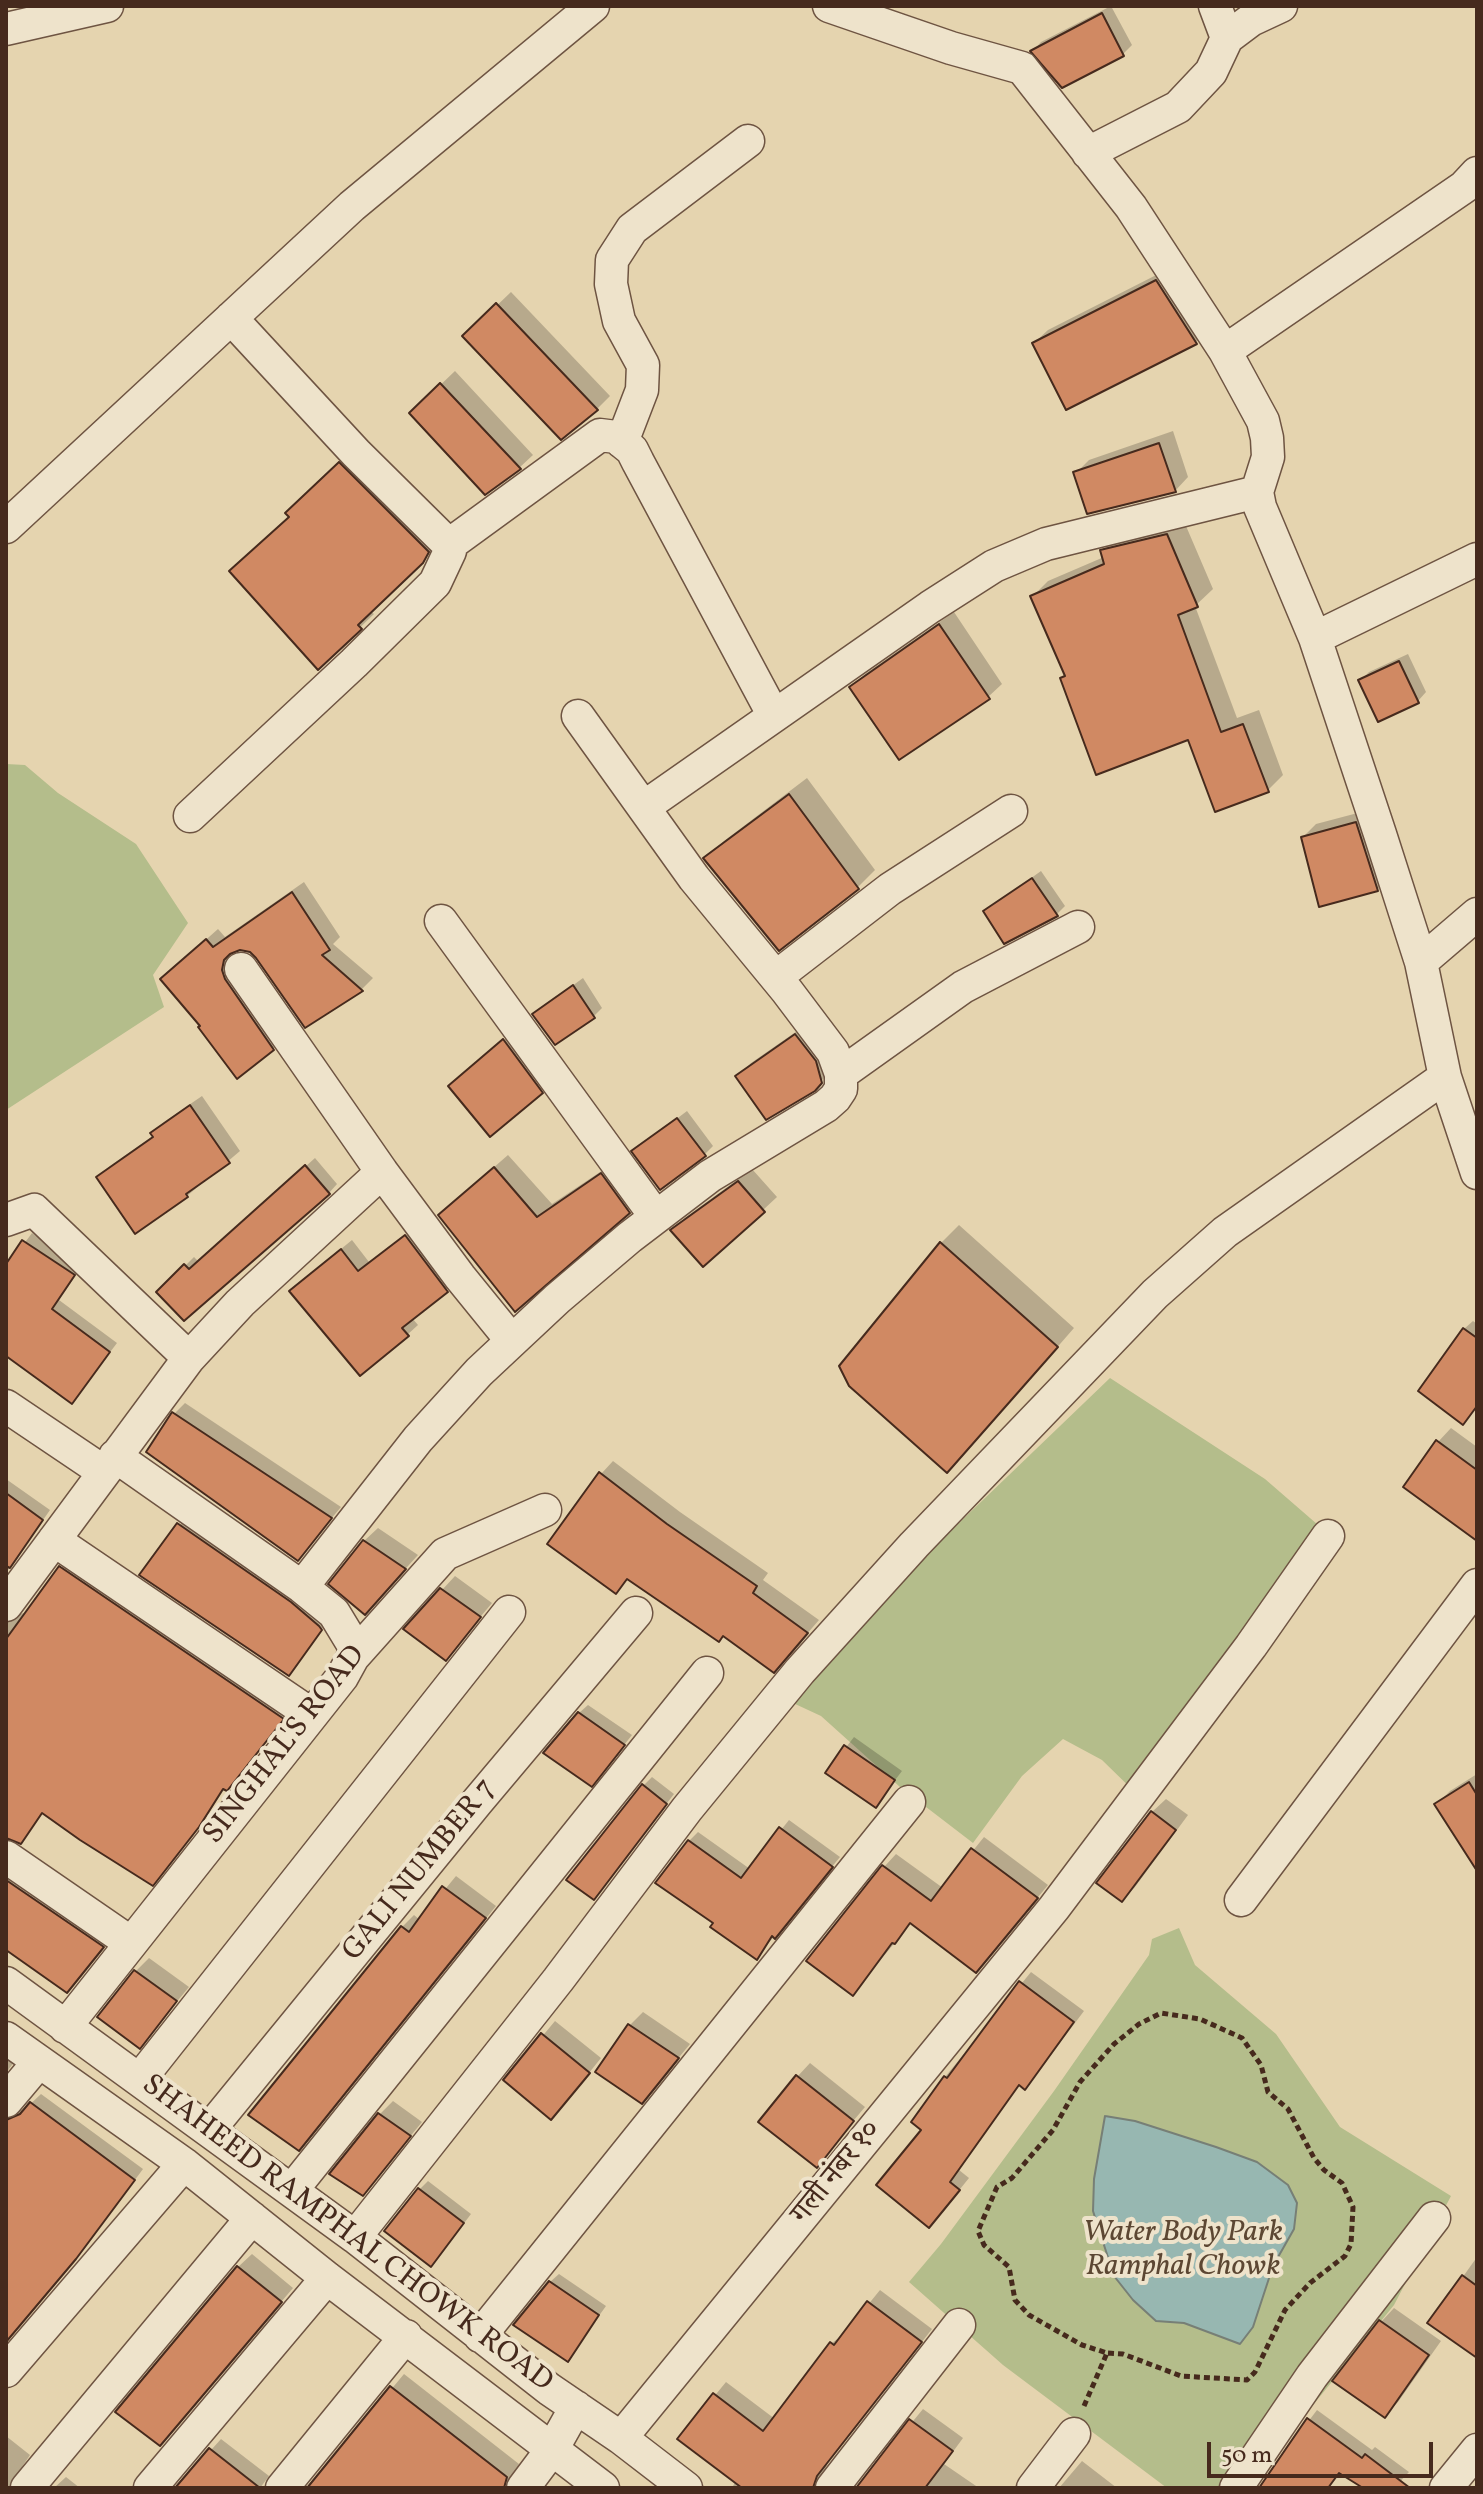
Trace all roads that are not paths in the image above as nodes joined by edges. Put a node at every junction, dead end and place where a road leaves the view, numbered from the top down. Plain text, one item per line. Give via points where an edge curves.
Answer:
1 (107, 6) edge
2 (593, 6) edge
3 (829, 6) edge
4 (1215, 6) edge
5 (1281, 6) edge
6 (6, 29) edge
7 (1227, 38) junction
8 (748, 141) dead end
9 (1088, 153) junction
10 (1473, 186) edge
11 (231, 318) junction
12 (1225, 351) junction
13 (622, 442) junction
14 (1257, 492) junction
15 (6, 527) edge
16 (449, 545) junction
17 (1477, 559) edge
18 (1315, 638) junction
19 (578, 716) dead end
20 (774, 716) junction
21 (644, 807) junction
22 (1011, 811) dead end
23 (190, 816) dead end
24 (1477, 914) edge
25 (441, 921) dead end
26 (1078, 927) dead end
27 (1421, 962) junction
28 (241, 969) dead end
29 (776, 977) junction
30 (841, 1074) junction
31 (1445, 1077) junction
32 (382, 1172) junction
33 (1477, 1173) edge
34 (656, 1217) junction
35 (6, 1220) edge
36 (512, 1341) junction
37 (189, 1358) junction
38 (6, 1406) edge
39 (110, 1464) junction
40 (545, 1510) dead end
41 (1328, 1536) dead end
42 (54, 1540) junction
43 (1477, 1585) edge
44 (302, 1587) junction
45 (10, 1593) edge
46 (509, 1612) dead end
47 (636, 1613) dead end
48 (353, 1657) junction
49 (707, 1673) dead end
50 (312, 1715) junction
51 (909, 1802) dead end
52 (6, 1857) edge
53 (1241, 1900) dead end
54 (131, 1943) junction
55 (6, 1983) edge
56 (65, 2027) junction
57 (6, 2038) edge
58 (38, 2063) junction
59 (140, 2079) junction
60 (6, 2101) edge
61 (209, 2130) junction
62 (184, 2164) junction
63 (292, 2190) junction
64 (252, 2218) junction
65 (1434, 2218) dead end
66 (355, 2237) junction
67 (327, 2278) junction
68 (959, 2325) dead end
69 (406, 2336) junction
70 (480, 2336) junction
71 (6, 2371) edge
72 (576, 2407) junction
73 (1076, 2426) road end
74 (621, 2438) junction
75 (553, 2448) junction
76 (1477, 2450) edge
77 (27, 2488) edge
78 (150, 2488) edge
79 (282, 2488) edge
80 (523, 2488) edge
81 (603, 2488) edge
82 (686, 2488) edge
83 (832, 2488) edge
84 (1033, 2488) edge
85 (1236, 2488) edge
86 (1446, 2488) edge

1 - 6 street
2 - 11 street via 352,206
3 - 9 street via 1022,68
4 - 7 street
5 - 7 street
7 - 9 street via 1211,72 1178,107
8 - 13 street via 632,229 612,260 619,321 643,365 642,390
9 - 12 street via 1131,207
10 - 12 street
11 - 15 street
11 - 16 street
12 - 14 street via 1267,438 1268,457
13 - 16 street via 600,435
13 - 20 street via 632,450
14 - 18 street
14 - 20 street via 1046,544 994,566
16 - 23 street via 435,583
17 - 18 street
18 - 27 street
19 - 21 street
20 - 21 street
21 - 29 street via 694,878
22 - 29 street via 890,889
24 - 27 street
25 - 34 street
26 - 30 street via 963,987
27 - 31 street
28 - 32 street
29 - 30 street via 833,1052
30 - 34 street via 841,1089 826,1106 710,1176
31 - 33 street
31 - 66 street via 1225,1232 1155,1294 914,1545 800,1671 687,1809
32 - 36 street
32 - 37 street via 240,1303
34 - 36 street
35 - 37 street via 34,1210
36 - 44 street via 418,1439
37 - 39 street
38 - 39 street
39 - 42 street
39 - 44 street
40 - 48 street, SINGHAL'S ROAD via 445,1554
41 - 74 street, गली नंबर १० via 1054,1908
42 - 45 street
42 - 50 street
43 - 53 street
44 - 48 street via 340,1620 354,1646
46 - 59 street
47 - 61 street, GALI NUMBER 7
48 - 50 street, SINGHAL'S ROAD
49 - 63 street
50 - 54 street, SINGHAL'S ROAD
51 - 70 street
52 - 54 street
54 - 56 street, SINGHAL'S ROAD
55 - 56 street, SHAHEED RAMPHAL CHOWK ROAD
56 - 59 street, SHAHEED RAMPHAL CHOWK ROAD
57 - 58 street, SHAHEED RAMPHAL CHOWK ROAD
58 - 60 street
58 - 62 street, SHAHEED RAMPHAL CHOWK ROAD
59 - 61 street, SHAHEED RAMPHAL CHOWK ROAD
61 - 63 street, SHAHEED RAMPHAL CHOWK ROAD
62 - 64 street, SHAHEED RAMPHAL CHOWK ROAD
62 - 71 street
63 - 66 street, SHAHEED RAMPHAL CHOWK ROAD
64 - 67 street, SHAHEED RAMPHAL CHOWK ROAD
64 - 77 street
65 - 85 street via 1312,2376
66 - 70 street, SHAHEED RAMPHAL CHOWK ROAD
67 - 69 street, SHAHEED RAMPHAL CHOWK ROAD
67 - 78 street
68 - 83 street
69 - 75 street, SHAHEED RAMPHAL CHOWK ROAD
69 - 79 street
70 - 72 street, SHAHEED RAMPHAL CHOWK ROAD
72 - 74 street, SHAHEED RAMPHAL CHOWK ROAD
72 - 75 street
73 - 84 street
74 - 82 street, SHAHEED RAMPHAL CHOWK ROAD
75 - 80 street
75 - 81 street, SHAHEED RAMPHAL CHOWK ROAD
76 - 86 street

